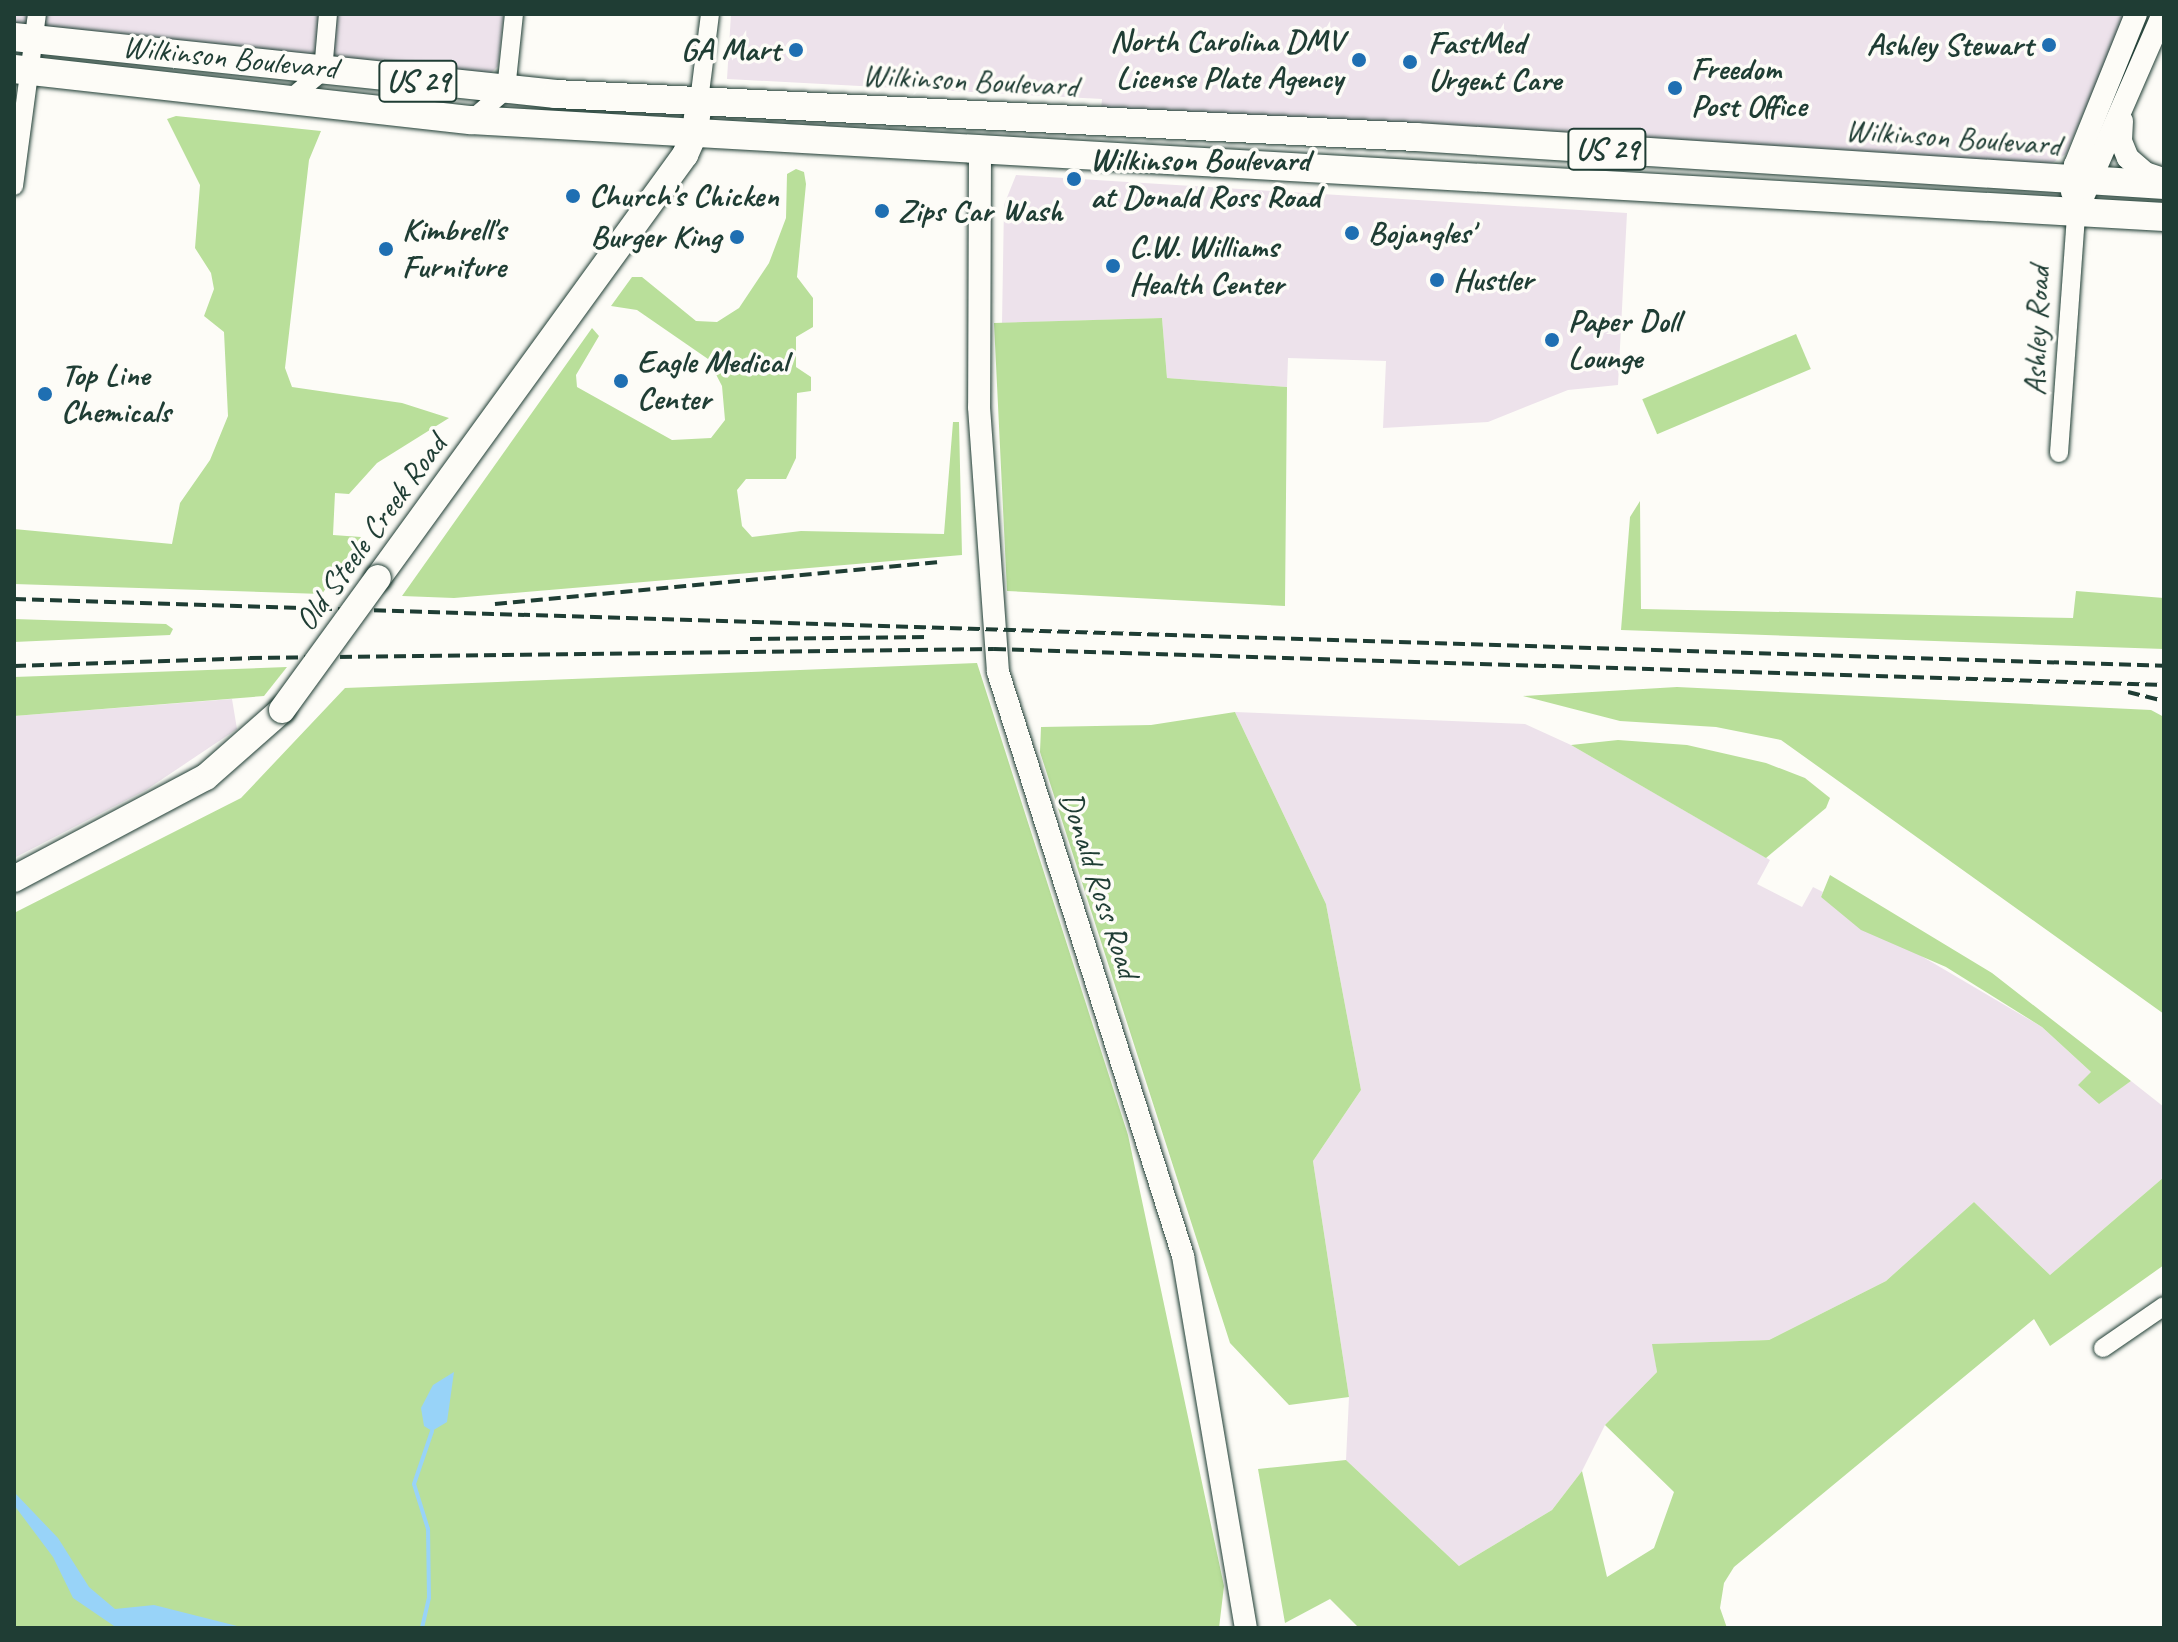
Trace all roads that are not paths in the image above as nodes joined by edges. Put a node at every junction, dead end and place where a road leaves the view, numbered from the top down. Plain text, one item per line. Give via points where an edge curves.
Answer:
1 (328, 14) edge
2 (514, 14) edge
3 (710, 14) edge
4 (2136, 14) edge
5 (2163, 14) edge
6 (28, 30) edge
7 (22, 70) edge
8 (323, 71) junction
9 (506, 90) junction
10 (291, 98) junction
11 (2127, 100) junction
12 (699, 101) junction
13 (471, 120) junction
14 (1142, 124) junction
15 (695, 133) junction
16 (1480, 141) junction
17 (980, 150) junction
18 (1259, 165) junction
19 (2082, 180) junction
20 (2164, 182) edge
21 (14, 186) edge
22 (2076, 213) junction
23 (2164, 217) edge
24 (2059, 453) dead end
25 (14, 879) edge
26 (2164, 1306) edge
27 (2103, 1348) dead end
28 (1246, 1628) edge

1 - 8 street
2 - 9 street
3 - 12 street
4 - 19 street, Ashley Road
5 - 11 street, Ashley Road
6 - 7 street
6 - 8 main road, Wilkinson Boulevard / US 29
7 - 10 main road, Wilkinson Boulevard / US 29
7 - 21 street
8 - 9 main road, Wilkinson Boulevard / US 29
8 - 10 street
9 - 12 main road, Wilkinson Boulevard / US 29
9 - 13 street
10 - 13 main road, Wilkinson Boulevard / US 29
11 - 19 street, Ashley Road
11 - 20 street via 2123,150 2139,170
12 - 14 main road, Wilkinson Boulevard / US 29
12 - 15 main road
13 - 15 main road, Wilkinson Boulevard / US 29
14 - 16 main road, Wilkinson Boulevard / US 29
14 - 17 main road via 1135,134 1124,137 994,135
15 - 17 main road, Wilkinson Boulevard / US 29
15 - 25 main road, Old Steele Creek Road, bridge via 584,300 282,710 206,777
16 - 18 main road via 1476,155 1465,159 1298,152 1272,156
16 - 19 main road, Wilkinson Boulevard / US 29
17 - 18 main road, Wilkinson Boulevard / US 29
17 - 28 street, Donald Ross Road via 979,407 998,672 1183,1256
18 - 22 main road, Wilkinson Boulevard / US 29
19 - 20 main road, Wilkinson Boulevard / US 29
19 - 22 street, Ashley Road
22 - 23 main road, Wilkinson Boulevard / US 29
22 - 24 street, Ashley Road
26 - 27 street

